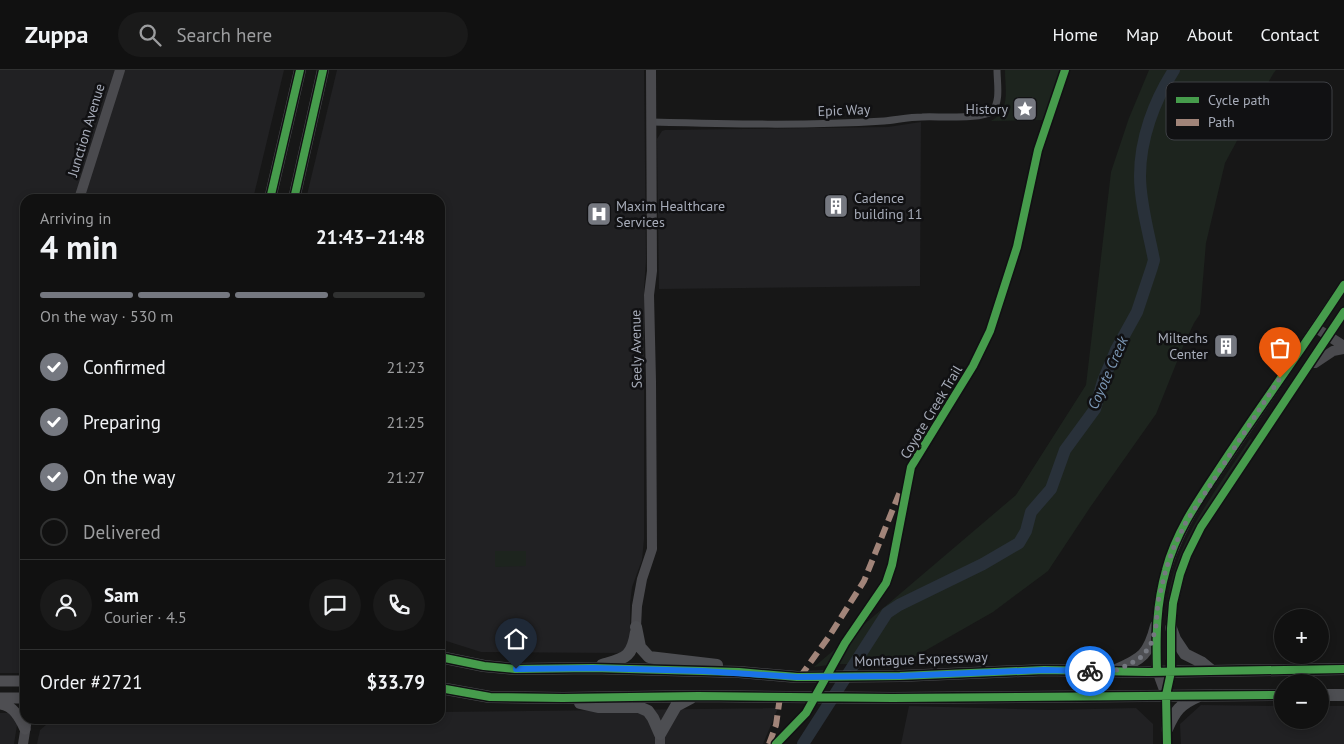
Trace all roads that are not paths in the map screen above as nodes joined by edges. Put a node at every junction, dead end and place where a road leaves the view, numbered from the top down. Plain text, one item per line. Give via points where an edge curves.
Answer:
1 (120, 70) edge
2 (300, 70) edge
3 (323, 70) edge
4 (651, 70) edge
5 (997, 70) edge
6 (652, 122) junction
7 (81, 194) edge
8 (271, 194) edge
9 (295, 194) edge
10 (1344, 284) edge
11 (1344, 312) edge
12 (1316, 328) junction
13 (1330, 336) junction
14 (1344, 348) edge
15 (1307, 370) junction
16 (1156, 626) junction
17 (636, 627) junction
18 (1170, 628) junction
19 (445, 658) edge
20 (593, 668) junction
21 (1344, 669) edge
22 (1212, 671) junction
23 (739, 672) junction
24 (1112, 672) junction
25 (1157, 672) junction
26 (1171, 672) junction
27 (0, 681) edge
28 (20, 681) edge
29 (445, 689) edge
30 (1166, 695) junction
31 (1202, 695) junction
32 (1274, 695) edge
33 (1329, 695) edge
34 (1344, 695) edge
35 (698, 696) junction
36 (0, 698) edge
37 (20, 698) edge
38 (563, 698) junction
39 (0, 704) edge
40 (20, 718) edge
41 (26, 724) edge
42 (1167, 728) junction
43 (660, 739) edge
44 (23, 744) edge
45 (1167, 744) edge

1 - 7 main road, Junction Avenue
2 - 8 highway
3 - 9 highway
4 - 6 main road, Seely Avenue
5 - 6 street, Epic Way via 997,101 992,111 983,116 830,123
6 - 17 main road, Seely Avenue via 652,271 649,295 652,549 642,578
10 - 12 main road
11 - 13 main road
12 - 13 main road
12 - 16 main road via 1186,522 1166,569
13 - 14 main road
13 - 15 main road
14 - 15 main road via 1333,351
15 - 18 main road via 1200,530 1180,574
16 - 24 highway via 1152,642 1143,656
16 - 25 main road
17 - 20 highway via 628,654
17 - 23 highway via 640,648 649,657 720,666
18 - 22 highway via 1186,654
18 - 26 main road
19 - 20 highway, Montague Expressway via 516,669
20 - 23 highway, Montague Expressway
21 - 22 highway, Montague Expressway
22 - 26 highway, Montague Expressway
23 - 24 highway, Montague Expressway via 804,677 1044,670
24 - 25 highway, Montague Expressway
25 - 26 highway, Montague Expressway
25 - 30 main road
26 - 30 main road
27 - 28 main road
29 - 38 highway via 490,697
30 - 31 highway
30 - 35 highway
30 - 42 main road
31 - 32 highway
31 - 42 highway via 1186,702 1174,713
33 - 34 highway
35 - 38 highway
35 - 43 highway via 676,706
36 - 37 main road
38 - 43 highway via 598,707 648,711 654,718
39 - 40 main road via 6,705
41 - 44 main road
42 - 45 main road

